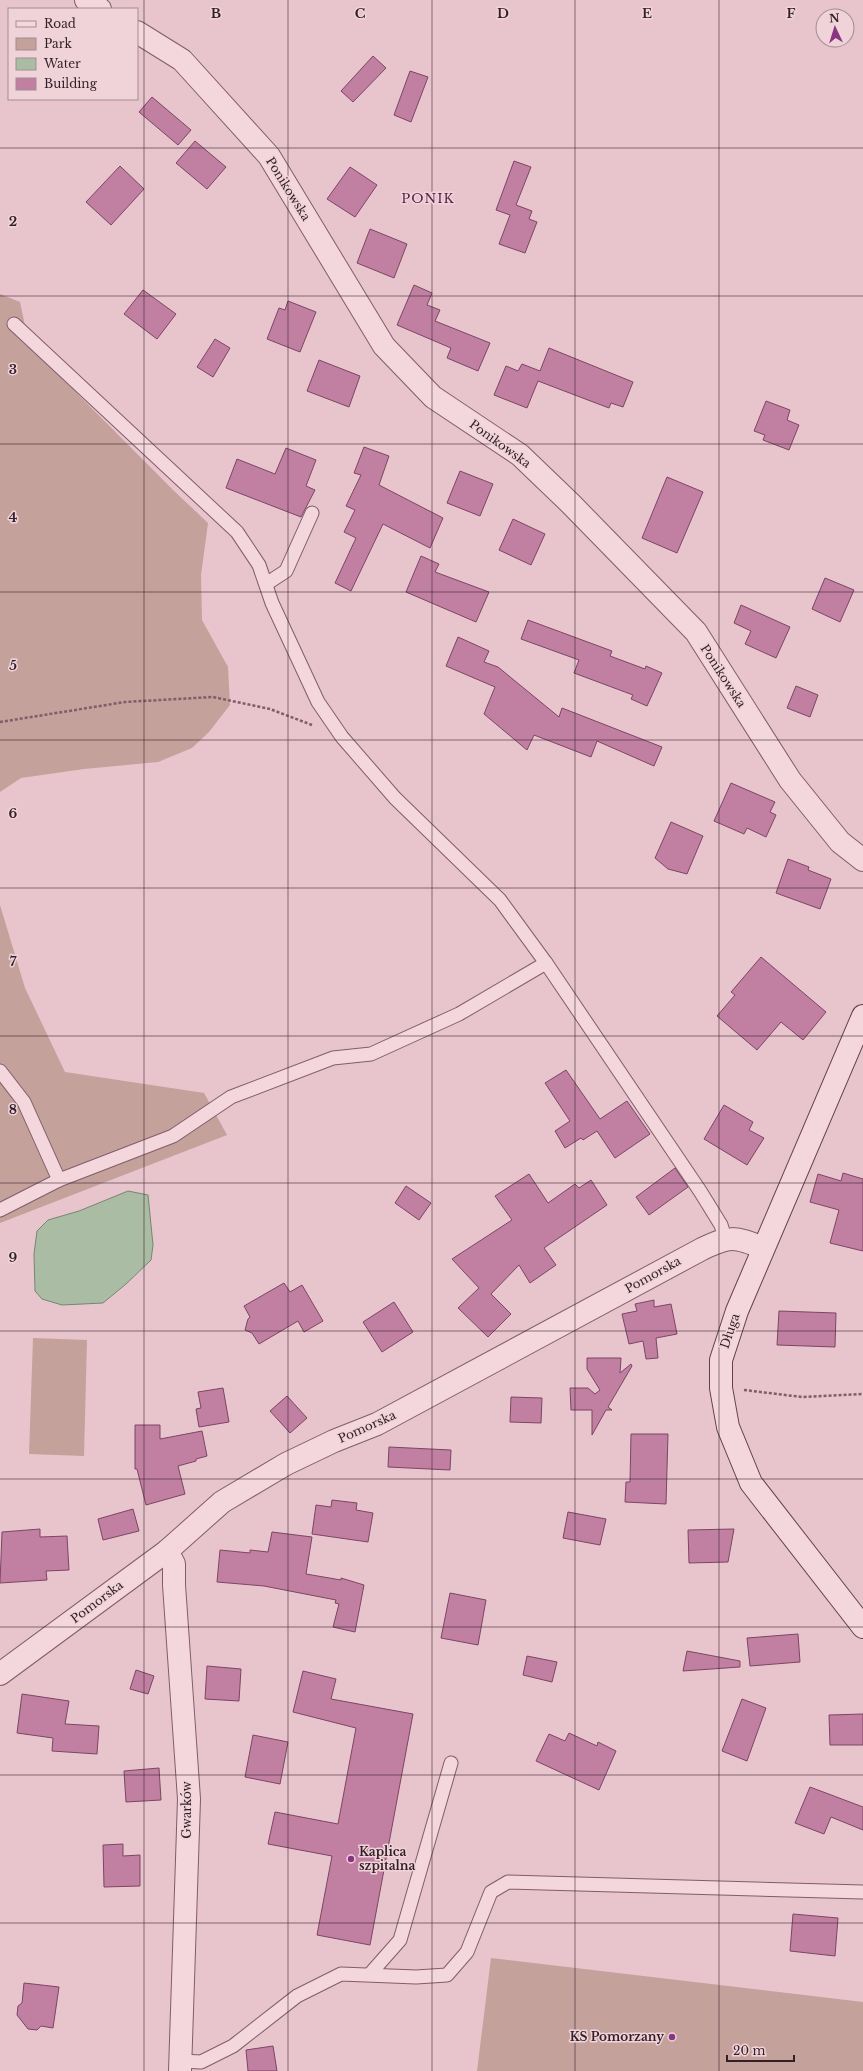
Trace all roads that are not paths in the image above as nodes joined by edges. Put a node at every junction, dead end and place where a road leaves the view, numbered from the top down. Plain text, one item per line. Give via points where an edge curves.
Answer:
1 (86, 0) edge
2 (98, 8) edge
3 (138, 33) edge
4 (14, 324) dead end
5 (312, 513) dead end
6 (266, 584) junction
7 (863, 860) edge
8 (546, 963) junction
9 (863, 1016) edge
10 (0, 1071) edge
11 (59, 1180) junction
12 (0, 1210) edge
13 (725, 1238) junction
14 (763, 1248) junction
15 (167, 1551) junction
16 (863, 1627) edge
17 (0, 1674) edge
18 (451, 1763) dead end
19 (863, 1892) edge
20 (370, 1974) junction
21 (181, 2066) edge

1 - 2 street
3 - 7 street, Ponikowska via 182,60 269,156 384,346 433,397 520,455 696,632 790,780 840,842
4 - 6 lane via 237,532 259,565
5 - 6 lane via 286,571
6 - 8 lane via 272,603 318,702 342,738 395,798 500,900
8 - 11 lane via 459,1014 378,1051 332,1058 231,1097 173,1136
8 - 13 lane via 700,1191 721,1225
9 - 14 street, Długa
10 - 11 lane via 24,1102
11 - 12 lane
13 - 14 street, Pomorska via 742,1239
13 - 15 street, Pomorska via 702,1248 377,1424 286,1464 222,1502
14 - 16 street, Długa via 720,1360 720,1388 728,1427 751,1483
15 - 17 street, Pomorska
15 - 21 street, Gwarków via 174,1564 188,1799
18 - 20 lane via 400,1940
19 - 20 lane via 508,1882 491,1892 468,1952 447,1975 416,1977
20 - 21 lane via 341,1974 297,1996 233,2046 201,2062

